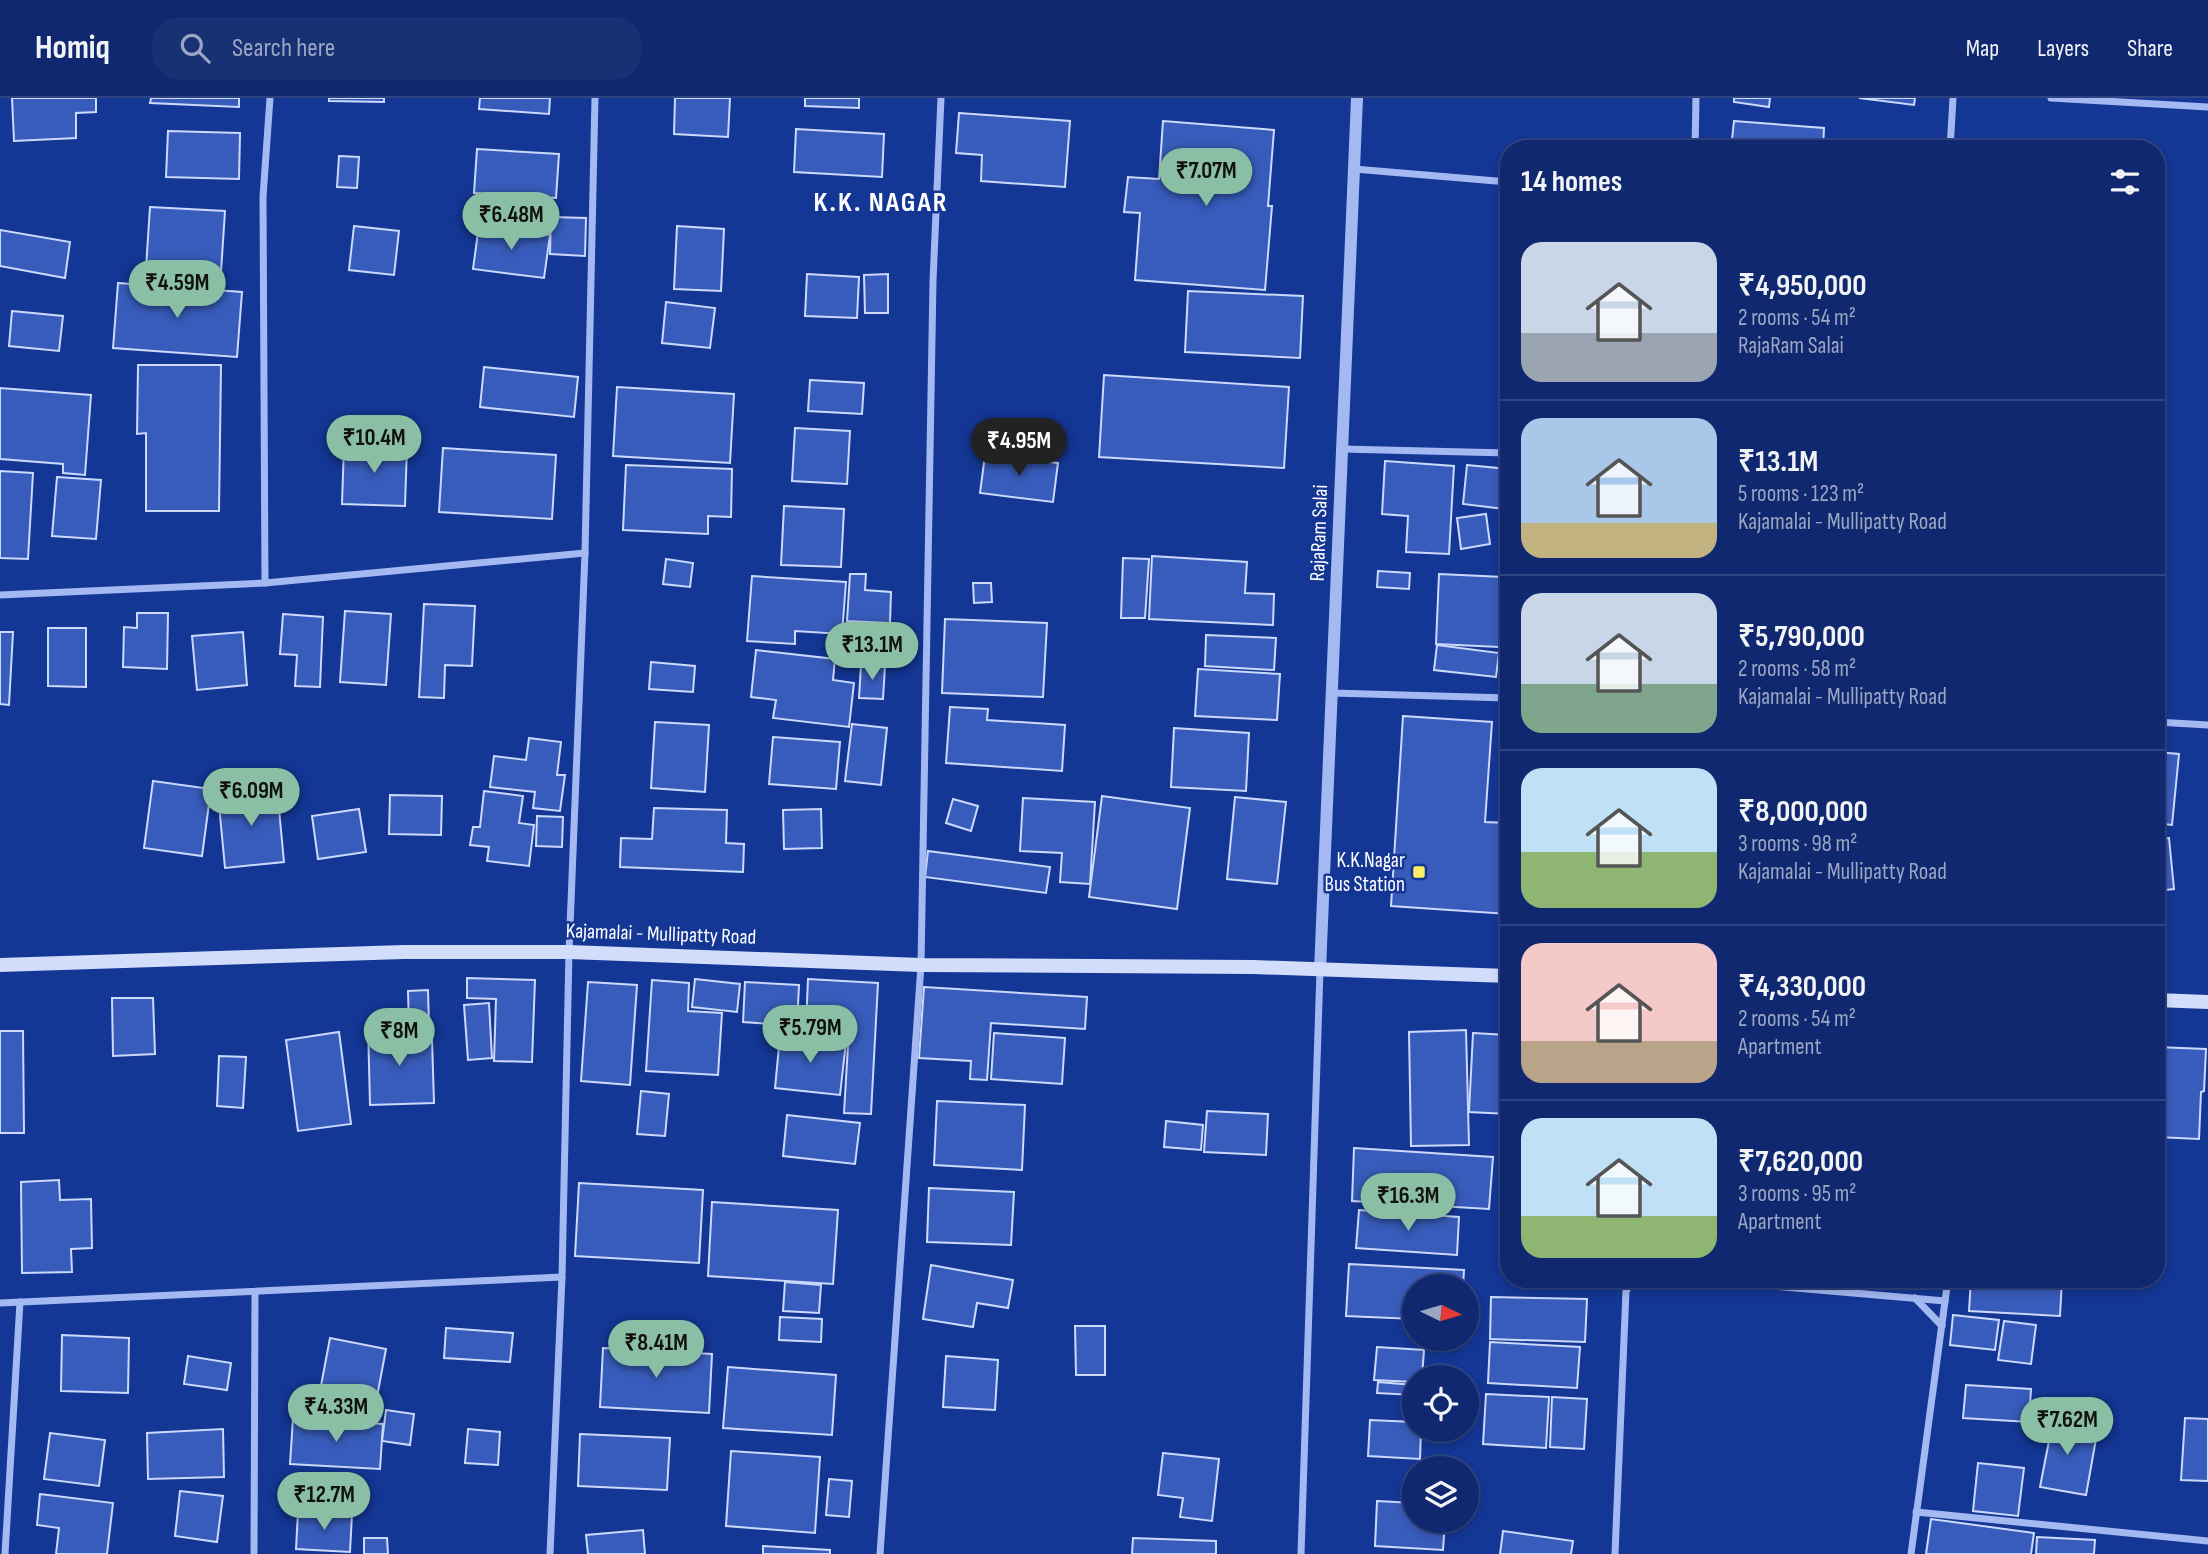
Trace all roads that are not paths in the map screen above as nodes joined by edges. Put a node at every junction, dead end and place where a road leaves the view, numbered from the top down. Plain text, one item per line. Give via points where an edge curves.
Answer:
1 (270, 98) edge
2 (595, 98) edge
3 (941, 98) edge
4 (1357, 98) edge
5 (1696, 98) edge
6 (1952, 98) edge
7 (2051, 98) edge
8 (2208, 107) edge
9 (1695, 140) edge
10 (1950, 140) edge
11 (1354, 169) junction
12 (1500, 180) edge
13 (1342, 449) junction
14 (1500, 453) edge
15 (585, 554) junction
16 (265, 583) junction
17 (0, 595) edge
18 (1332, 692) junction
19 (1500, 698) edge
20 (2165, 723) edge
21 (2208, 725) edge
22 (569, 952) junction
23 (0, 965) edge
24 (921, 965) junction
25 (1320, 970) junction
26 (1500, 976) edge
27 (2165, 1000) edge
28 (2208, 1002) edge
29 (562, 1277) junction
30 (1628, 1288) edge
31 (1798, 1288) edge
32 (1947, 1288) edge
33 (255, 1292) junction
34 (1914, 1298) junction
35 (1945, 1301) junction
36 (20, 1302) junction
37 (0, 1303) edge
38 (1942, 1326) junction
39 (1916, 1512) junction
40 (2208, 1541) edge
41 (5, 1554) edge
42 (254, 1554) edge
43 (550, 1554) edge
44 (880, 1554) edge
45 (1300, 1554) edge
46 (1615, 1554) edge
47 (1912, 1554) edge

1 - 16 street via 263,197
2 - 15 street
3 - 24 street via 933,281
4 - 11 street, RajaRam Salai
5 - 9 street
6 - 10 street
7 - 8 street
11 - 12 street
11 - 13 street, RajaRam Salai
13 - 14 street
13 - 18 street, RajaRam Salai
15 - 16 street
15 - 22 street
16 - 17 street
18 - 19 street
18 - 25 street, RajaRam Salai
20 - 21 street
22 - 23 main road, Kajamalai - Mullipatty Road via 404,952
22 - 24 main road, Kajamalai - Mullipatty Road
22 - 29 street
24 - 25 main road, Kajamalai - Mullipatty Road
24 - 44 street
25 - 26 main road, Kajamalai - Mullipatty Road
25 - 45 street
27 - 28 main road
29 - 33 street
29 - 43 street
30 - 46 street
31 - 34 street
32 - 35 street
33 - 36 street
33 - 42 street
34 - 35 street
34 - 38 street
35 - 38 street
36 - 37 street
36 - 41 street
38 - 39 street
39 - 40 street
39 - 47 street

